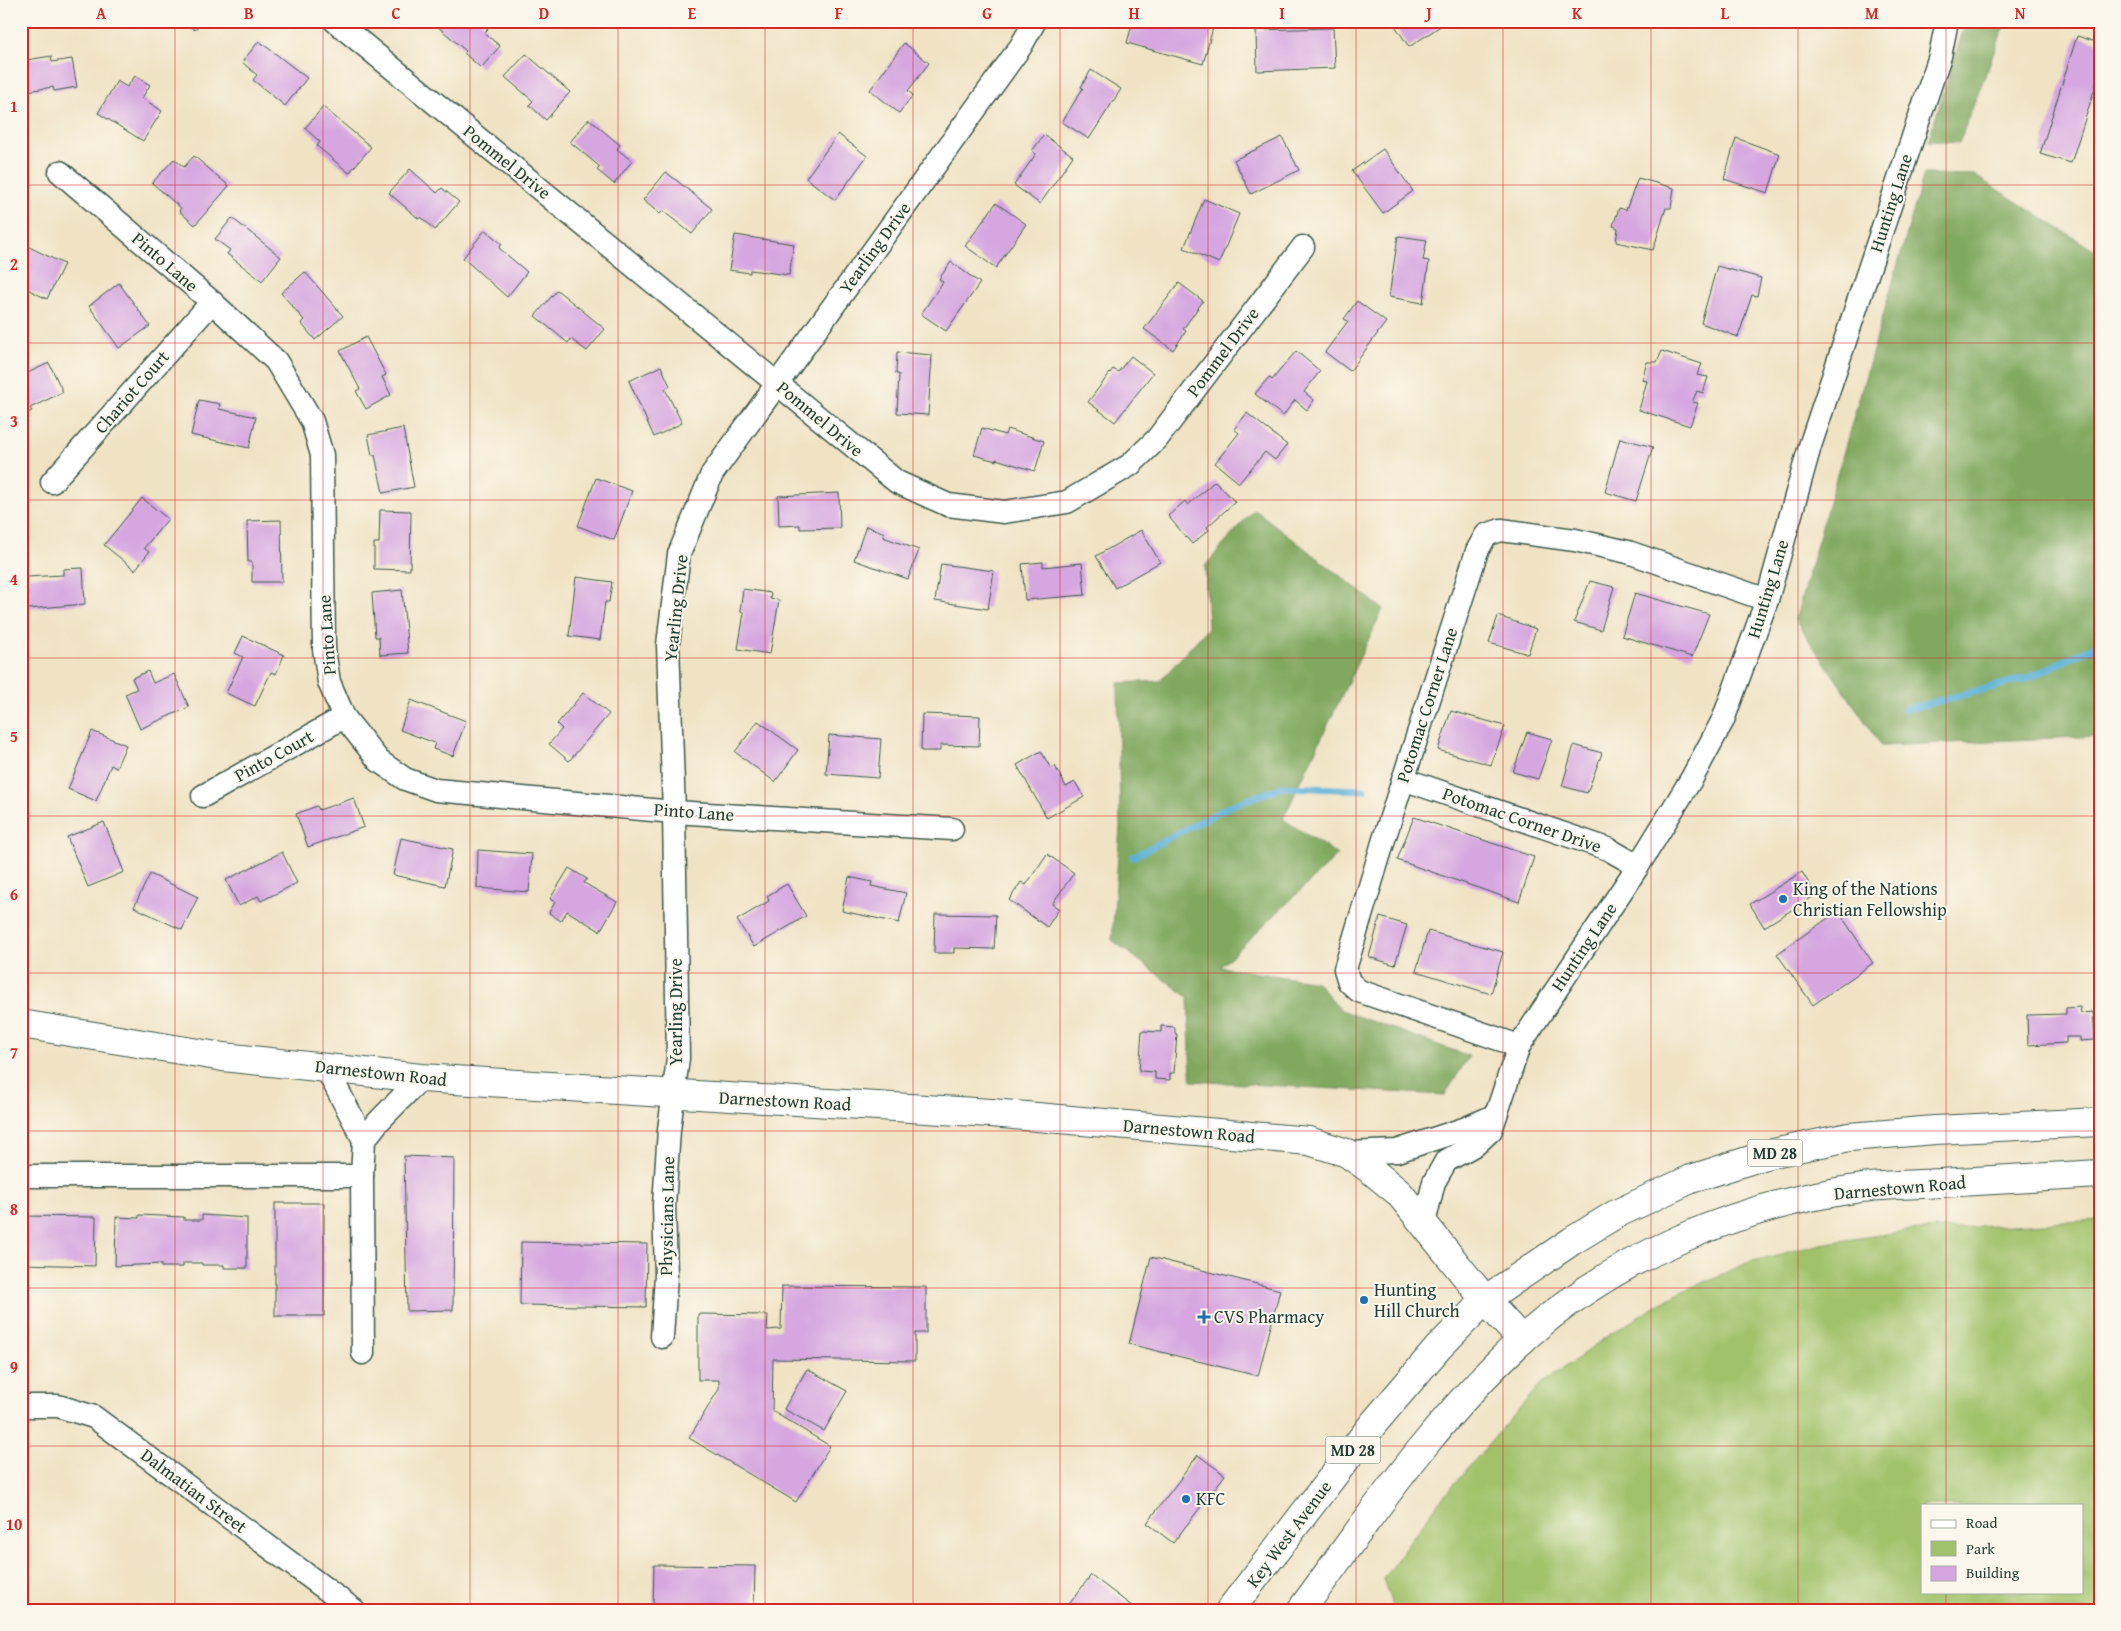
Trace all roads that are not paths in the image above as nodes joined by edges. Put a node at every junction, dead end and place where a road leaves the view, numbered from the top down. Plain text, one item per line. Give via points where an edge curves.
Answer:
1 (335, 21) edge
2 (1035, 21) edge
3 (1947, 21) edge
4 (60, 172) dead end
5 (1303, 247) dead end
6 (212, 302) junction
7 (777, 383) junction
8 (52, 482) dead end
9 (1767, 600) junction
10 (344, 717) junction
11 (1404, 779) junction
12 (203, 796) dead end
13 (674, 812) junction
14 (952, 830) dead end
15 (1638, 866) junction
16 (26, 1021) edge
17 (1519, 1046) junction
18 (326, 1068) junction
19 (421, 1078) junction
20 (673, 1094) junction
21 (1496, 1115) junction
22 (2100, 1122) edge
23 (364, 1140) junction
24 (1347, 1153) junction
25 (2100, 1174) edge
26 (21, 1176) edge
27 (362, 1176) junction
28 (1424, 1223) junction
29 (1486, 1300) junction
30 (662, 1337) dead end
31 (1522, 1340) junction
32 (363, 1353) dead end
33 (21, 1406) edge
34 (354, 1610) edge
35 (1230, 1610) edge
36 (1301, 1610) edge

1 - 7 street, Pommel Drive
2 - 7 street, Yearling Drive via 1021,46
3 - 9 street, Hunting Lane via 1940,56 1810,446
4 - 6 street, Pinto Lane
5 - 7 street, Pommel Drive via 1156,439 1130,465 1067,502 1004,512 948,506 897,482
6 - 8 street, Chariot Court
6 - 10 street, Pinto Lane via 276,361 312,421 322,455 324,649 329,682
7 - 13 street, Yearling Drive via 712,474 679,554 668,645
9 - 11 street, Potomac Corner Lane via 1628,552 1575,540 1501,530 1486,535 1477,551
9 - 15 street, Hunting Lane via 1723,720
10 - 12 street, Pinto Court
10 - 13 street, Pinto Lane via 379,761 406,779 436,790
11 - 15 street, Potomac Corner Drive via 1608,849
11 - 17 street, Potomac Corner Lane via 1345,969 1349,982 1359,992
13 - 14 street, Pinto Lane
13 - 20 street, Yearling Drive via 678,1058
15 - 17 street, Hunting Lane
16 - 18 main road, Darnestown Road via 223,1057
17 - 21 street, Hunting Lane
18 - 19 main road, Darnestown Road
18 - 23 street
19 - 20 main road, Darnestown Road
19 - 23 street
20 - 24 main road, Darnestown Road via 991,1113 1309,1141
20 - 30 street, Physicians Lane via 664,1205 666,1275
21 - 24 street via 1397,1151
21 - 28 street, Hunting Lane via 1491,1130 1476,1144 1446,1160 1434,1182
22 - 29 main road, MD 28 via 1849,1137 1769,1154 1691,1179 1616,1214
23 - 27 street
24 - 28 main road, Darnestown Road via 1399,1193
25 - 31 main road, Darnestown Road / MD 28 via 1864,1187 1786,1202 1712,1226 1638,1259 1574,1299
26 - 27 street
27 - 32 street
28 - 29 main road, Darnestown Road
29 - 31 main road, Darnestown Road
29 - 35 main road, Key West Avenue / MD 28 via 1438,1348 1379,1416
31 - 36 main road, MD 28 via 1438,1429
33 - 34 street, Dalmatian Street via 58,1406 94,1417

